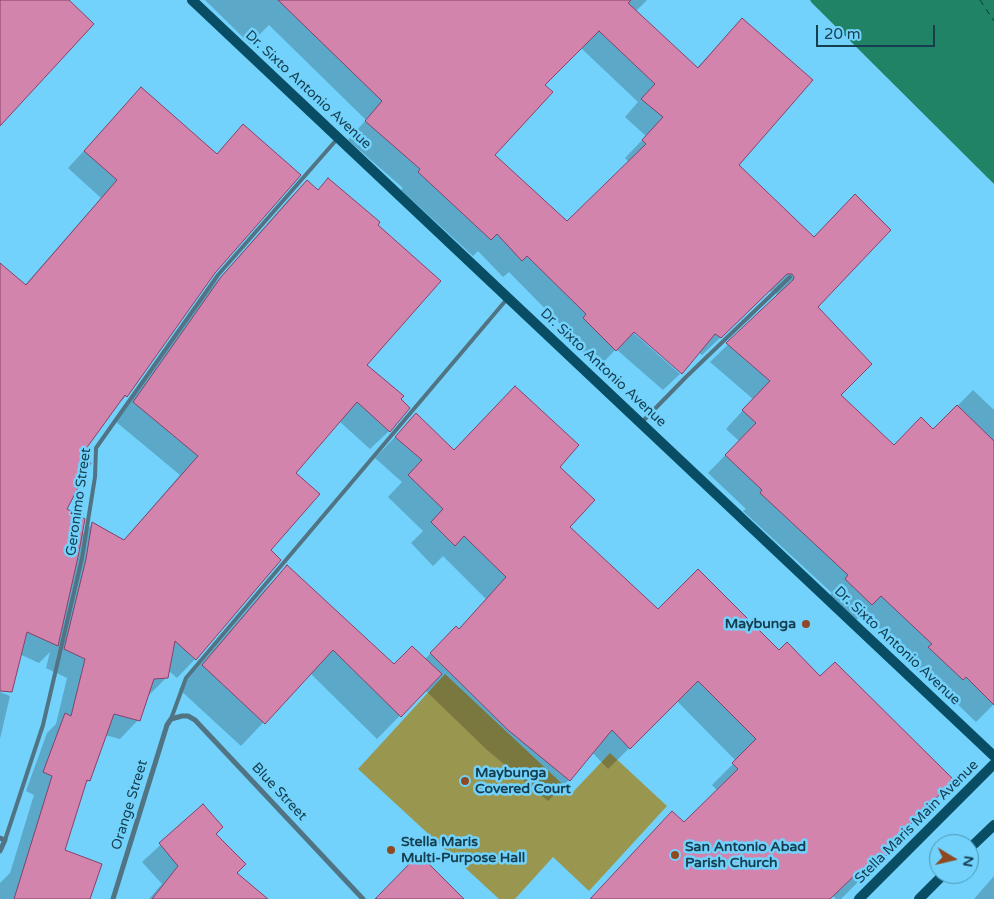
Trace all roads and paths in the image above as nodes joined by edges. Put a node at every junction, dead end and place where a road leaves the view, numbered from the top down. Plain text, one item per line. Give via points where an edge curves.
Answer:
1 (192, 0) edge
2 (338, 138) junction
3 (790, 277) dead end
4 (508, 297) junction
5 (641, 423) junction
6 (171, 719) junction
7 (994, 756) edge
8 (994, 764) edge
9 (994, 825) edge
10 (2, 839) edge
11 (979, 840) edge
12 (0, 851) edge
13 (934, 884) edge
14 (112, 899) edge
15 (363, 899) edge
16 (859, 899) edge
17 (919, 899) edge

1 - 2 main road, Dr. Sixto Antonio Avenue
2 - 4 main road, Dr. Sixto Antonio Avenue
2 - 10 lane, Geronimo Street via 218,275 96,448 95,477 82,558 43,725
3 - 5 lane
4 - 5 main road, Dr. Sixto Antonio Avenue
4 - 6 lane via 186,678
5 - 7 main road, Dr. Sixto Antonio Avenue
6 - 14 street, Orange Street
6 - 15 street, Blue Street via 188,716 195,720
8 - 16 main road, Stella Maris Main Avenue
9 - 11 main road
10 - 12 street, Geronimo Street
13 - 17 main road

